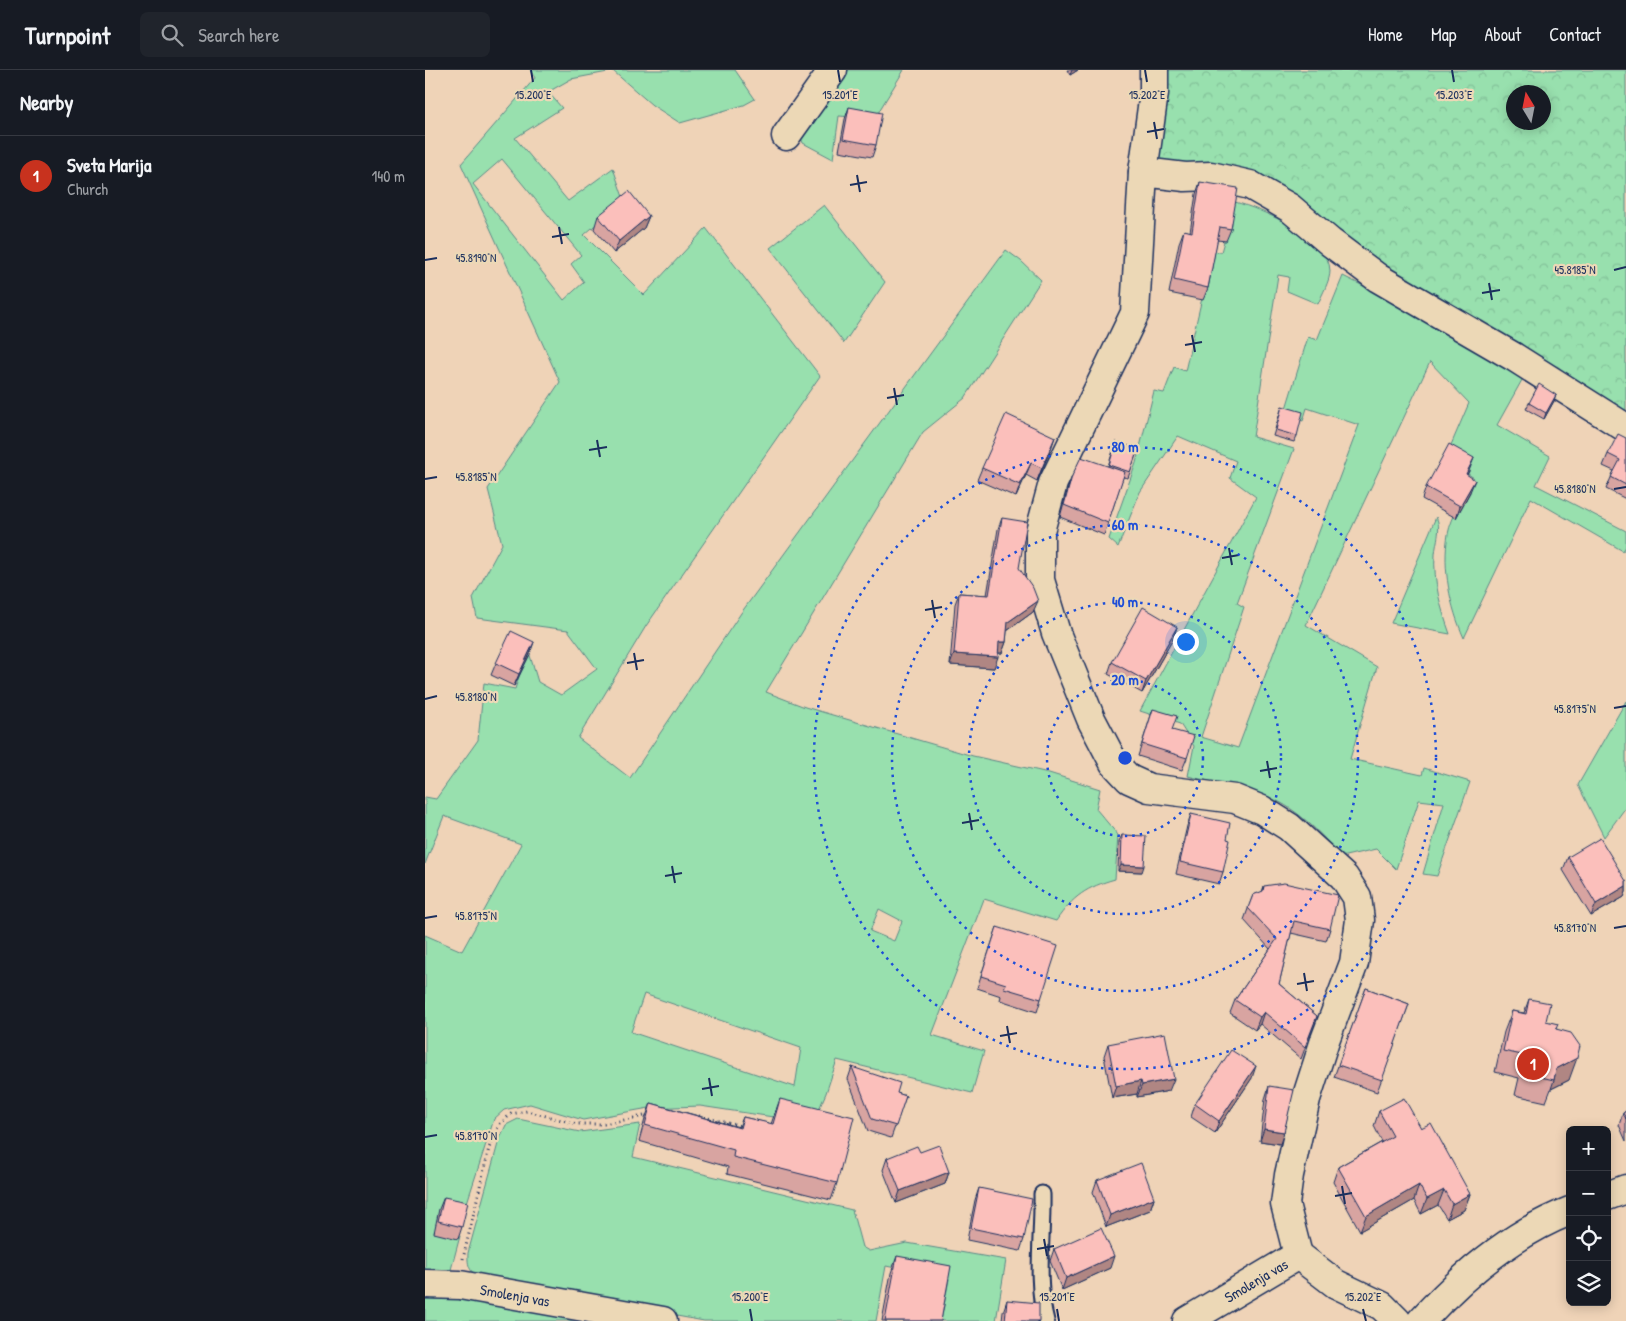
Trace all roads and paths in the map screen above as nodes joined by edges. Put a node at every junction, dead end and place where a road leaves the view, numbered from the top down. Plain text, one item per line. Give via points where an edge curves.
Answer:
1 (833, 70) edge
2 (1154, 70) edge
3 (786, 136) dead end
4 (1143, 172) junction
5 (1626, 428) edge
6 (656, 1113) edge
7 (696, 1116) edge
8 (741, 1126) edge
9 (1626, 1189) edge
10 (1042, 1194) dead end
11 (1611, 1195) edge
12 (1566, 1213) edge
13 (1298, 1255) junction
14 (425, 1284) edge
15 (460, 1285) junction
16 (663, 1321) edge
17 (1046, 1321) edge
18 (1187, 1321) edge
19 (1397, 1321) edge
20 (1421, 1321) edge

1 - 3 street
2 - 4 street
4 - 5 street via 1185,177 1211,176 1250,184 1290,208 1378,278 1514,357
4 - 13 street via 1135,313 1053,483 1040,531 1041,580 1056,633 1091,719 1114,763 1129,779 1149,788 1235,799 1262,810 1289,827 1344,877 1357,897 1360,920 1354,963 1306,1099 1289,1175 1285,1204
6 - 15 path via 604,1124 577,1124 527,1112 511,1114 499,1125 489,1148 463,1257
7 - 8 path
9 - 11 street
10 - 17 lane via 1040,1266
12 - 20 street via 1509,1241 1440,1300
13 - 18 street, Smolenja vas
13 - 19 street, Smolenja vas via 1336,1284 1382,1306
14 - 15 street, Smolenja vas
15 - 16 street, Smolenja vas

